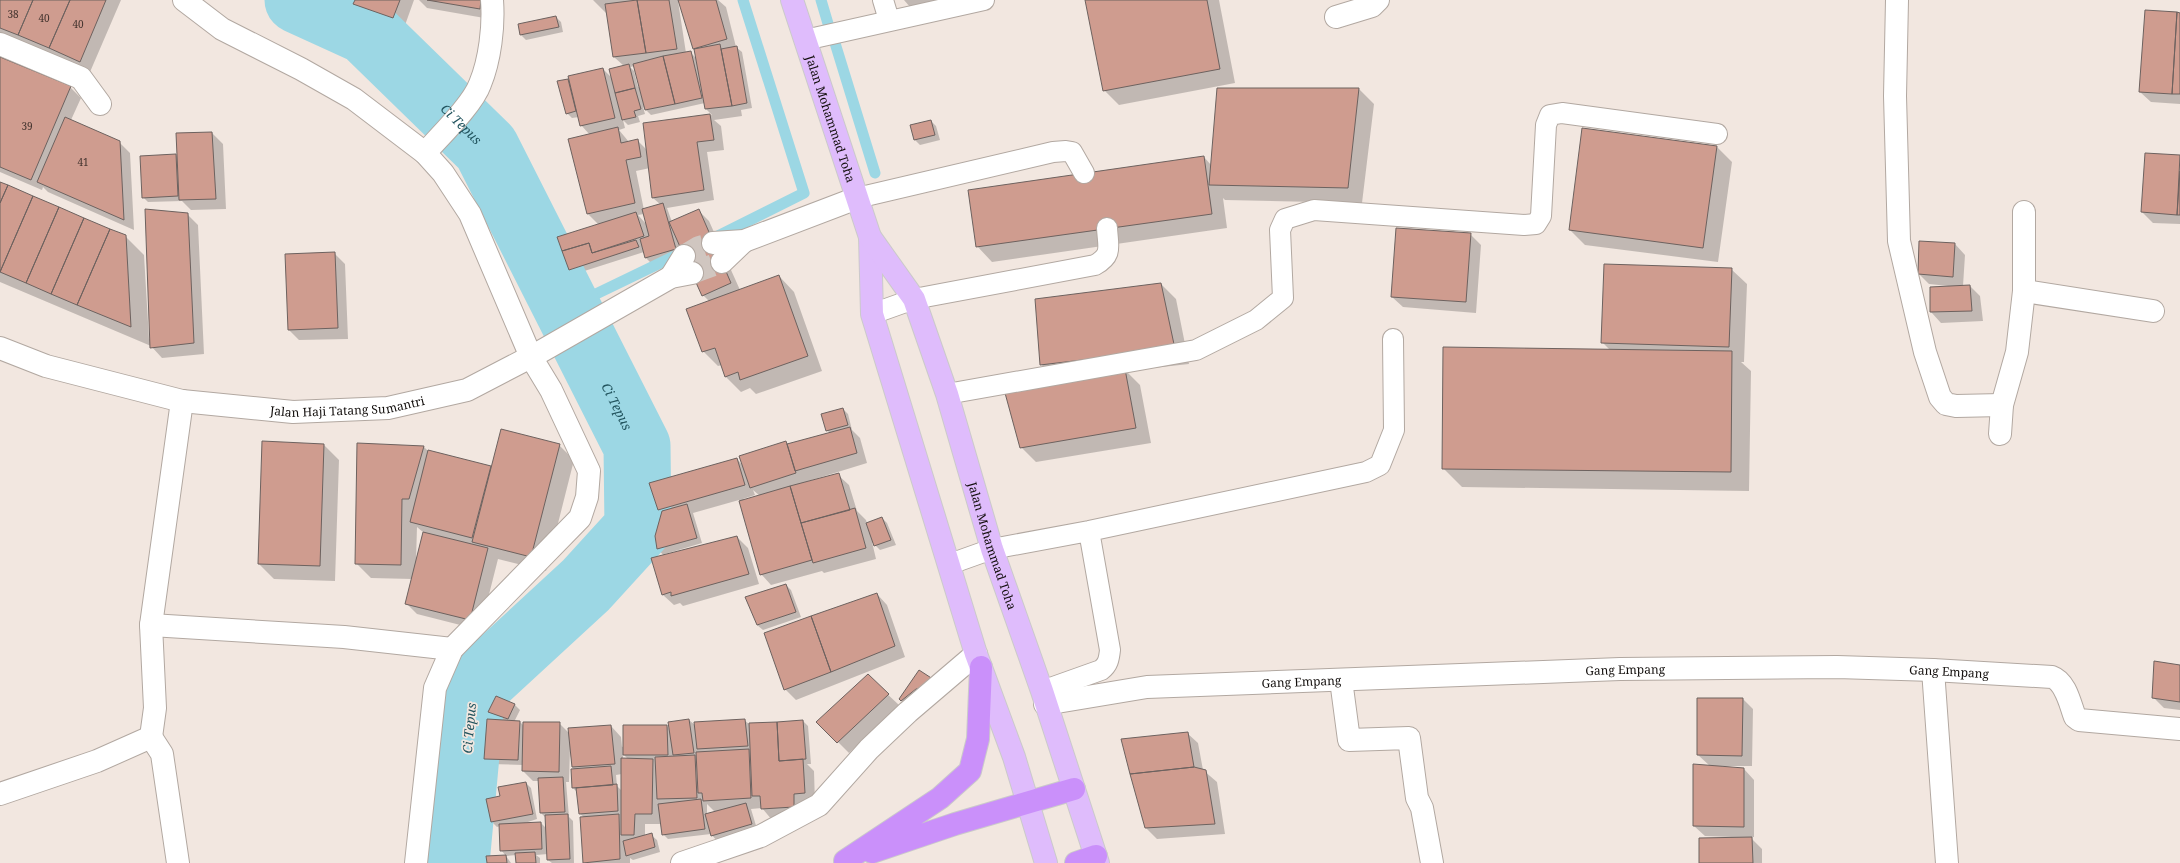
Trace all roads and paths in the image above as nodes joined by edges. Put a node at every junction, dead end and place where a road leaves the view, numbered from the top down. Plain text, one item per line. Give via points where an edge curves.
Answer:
1 (184, 0) edge
2 (492, 0) edge
3 (792, 0) edge
4 (883, 0) edge
5 (984, 0) edge
6 (1378, 0) edge
7 (1897, 0) edge
8 (1336, 17) dead end
9 (889, 20) junction
10 (805, 40) junction
11 (0, 44) edge
12 (100, 104) dead end
13 (1717, 134) dead end
14 (428, 148) junction
15 (1084, 173) dead end
16 (857, 198) junction
17 (2024, 212) dead end
18 (1107, 228) dead end
19 (870, 237) junction
20 (718, 252) tunnel mouth
21 (688, 265) tunnel mouth
22 (2024, 291) junction
23 (914, 299) junction
24 (2153, 311) dead end
25 (872, 314) junction
26 (1393, 339) dead end
27 (0, 348) edge
28 (535, 354) junction
29 (947, 394) junction
30 (182, 401) junction
31 (2002, 405) junction
32 (2000, 434) dead end
33 (1089, 531) junction
34 (992, 549) junction
35 (950, 564) junction
36 (151, 625) junction
37 (452, 649) junction
38 (979, 661) junction
39 (1933, 670) junction
40 (1341, 680) junction
41 (1044, 698) junction
42 (2180, 730) edge
43 (151, 737) junction
44 (1074, 789) junction
45 (0, 794) edge
46 (1028, 803) junction
47 (1090, 861) edge
48 (843, 862) edge
49 (178, 863) edge
50 (416, 863) edge
51 (682, 863) edge
52 (1046, 863) edge
53 (1432, 863) edge
54 (1947, 863) edge

1 - 14 street via 222,29 301,68 354,99
2 - 14 street via 491,38 480,85 459,115
3 - 10 main road, Jalan Mohammad Toha
4 - 9 lane
5 - 9 lane
6 - 8 street via 1372,6
7 - 31 street via 1895,96 1899,241 1925,352 1940,397 1946,404
9 - 10 lane
10 - 16 main road, Jalan Mohammad Toha
11 - 12 street via 81,78
13 - 29 lane via 1550,115 1546,125 1541,216 1536,224 1314,210 1285,218 1280,230 1283,298 1256,320 1196,350
14 - 28 street via 470,214
15 - 16 lane via 1072,152 1060,151
16 - 19 main road, Jalan Mohammad Toha
16 - 20 street
17 - 22 street
18 - 23 lane via 1109,252 1104,260 1095,265
19 - 23 main road, Jalan Mohammad Toha
19 - 25 main road, Jalan Mohammad Toha
21 - 28 street, Jalan Haji Tatang Sumantri
22 - 24 street
22 - 31 street via 2017,352
23 - 25 lane
23 - 29 main road, Jalan Mohammad Toha
25 - 35 main road, Jalan Mohammad Toha
26 - 33 lane via 1394,430 1380,465 1366,472
27 - 30 street, Jalan Haji Tatang Sumantri via 46,366
28 - 30 street, Jalan Haji Tatang Sumantri via 467,390 388,408 293,412
28 - 37 street via 589,471 587,497 580,518
29 - 34 main road, Jalan Mohammad Toha
30 - 36 street
31 - 32 street
33 - 34 lane
33 - 41 lane via 1110,650 1109,659 1101,670
34 - 35 lane
34 - 41 main road, Jalan Mohammad Toha
35 - 38 main road, Jalan Mohammad Toha
36 - 37 street via 344,637
36 - 43 street via 155,708
37 - 50 street via 435,688
38 - 46 main road, Jalan Mohammad Toha
38 - 48 highway via 978,739 970,771 940,798
38 - 51 street via 908,712 869,749 819,805 761,836
39 - 40 street, Gang Empang via 1837,667 1620,669
39 - 42 street, Gang Empang via 2052,677 2058,679 2062,685 2075,717 2079,720
39 - 54 street
40 - 41 street, Gang Empang via 1147,687
40 - 53 street via 1349,740 1409,738 1417,798 1422,808
41 - 44 main road, Jalan Mohammad Toha
43 - 45 street via 97,761
43 - 49 street via 162,754
44 - 46 highway
44 - 47 main road, Jalan Mohammad Toha
46 - 48 highway via 955,824
46 - 52 main road, Jalan Mohammad Toha

